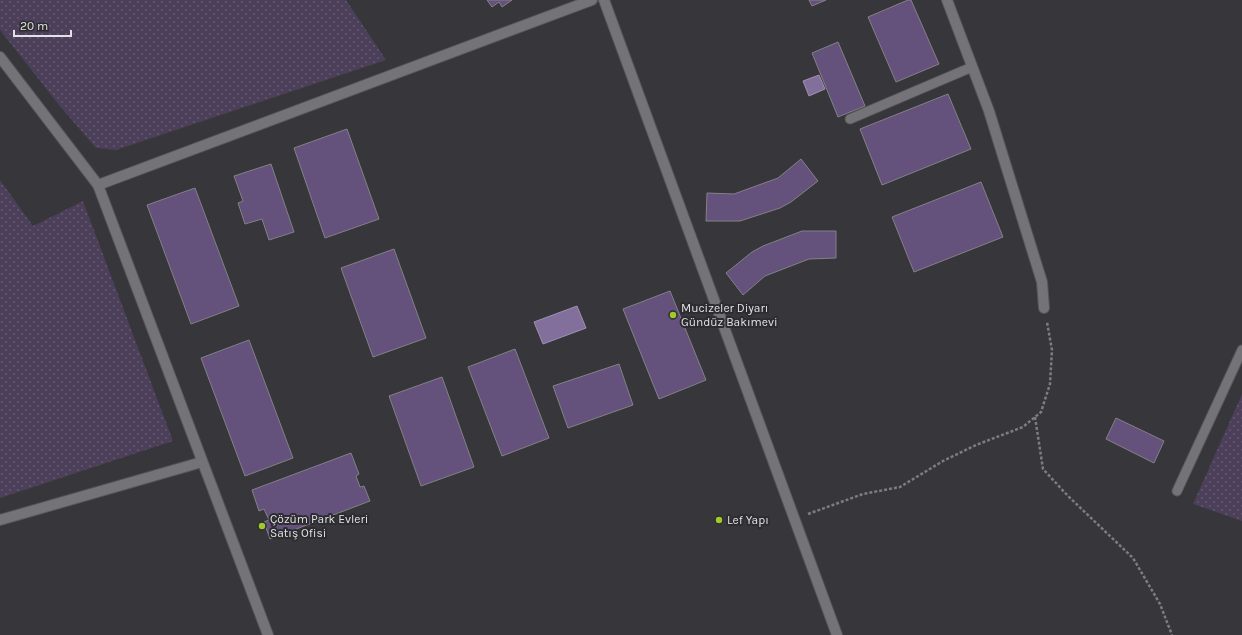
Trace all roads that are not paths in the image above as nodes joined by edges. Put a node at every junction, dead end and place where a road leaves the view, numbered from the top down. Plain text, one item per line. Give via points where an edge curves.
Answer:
1 (592, 0) edge
2 (604, 0) edge
3 (947, 0) edge
4 (0, 57) edge
5 (972, 68) junction
6 (850, 119) dead end
7 (98, 185) junction
8 (1044, 308) road end
9 (1242, 350) edge
10 (202, 462) junction
11 (1177, 491) dead end
12 (0, 520) edge
13 (268, 635) edge
14 (836, 635) edge

1 - 7 street
2 - 14 street
3 - 5 street
4 - 7 street
5 - 6 lane
5 - 8 street via 989,111 1042,282
7 - 10 street
9 - 11 lane
10 - 12 street
10 - 13 street

